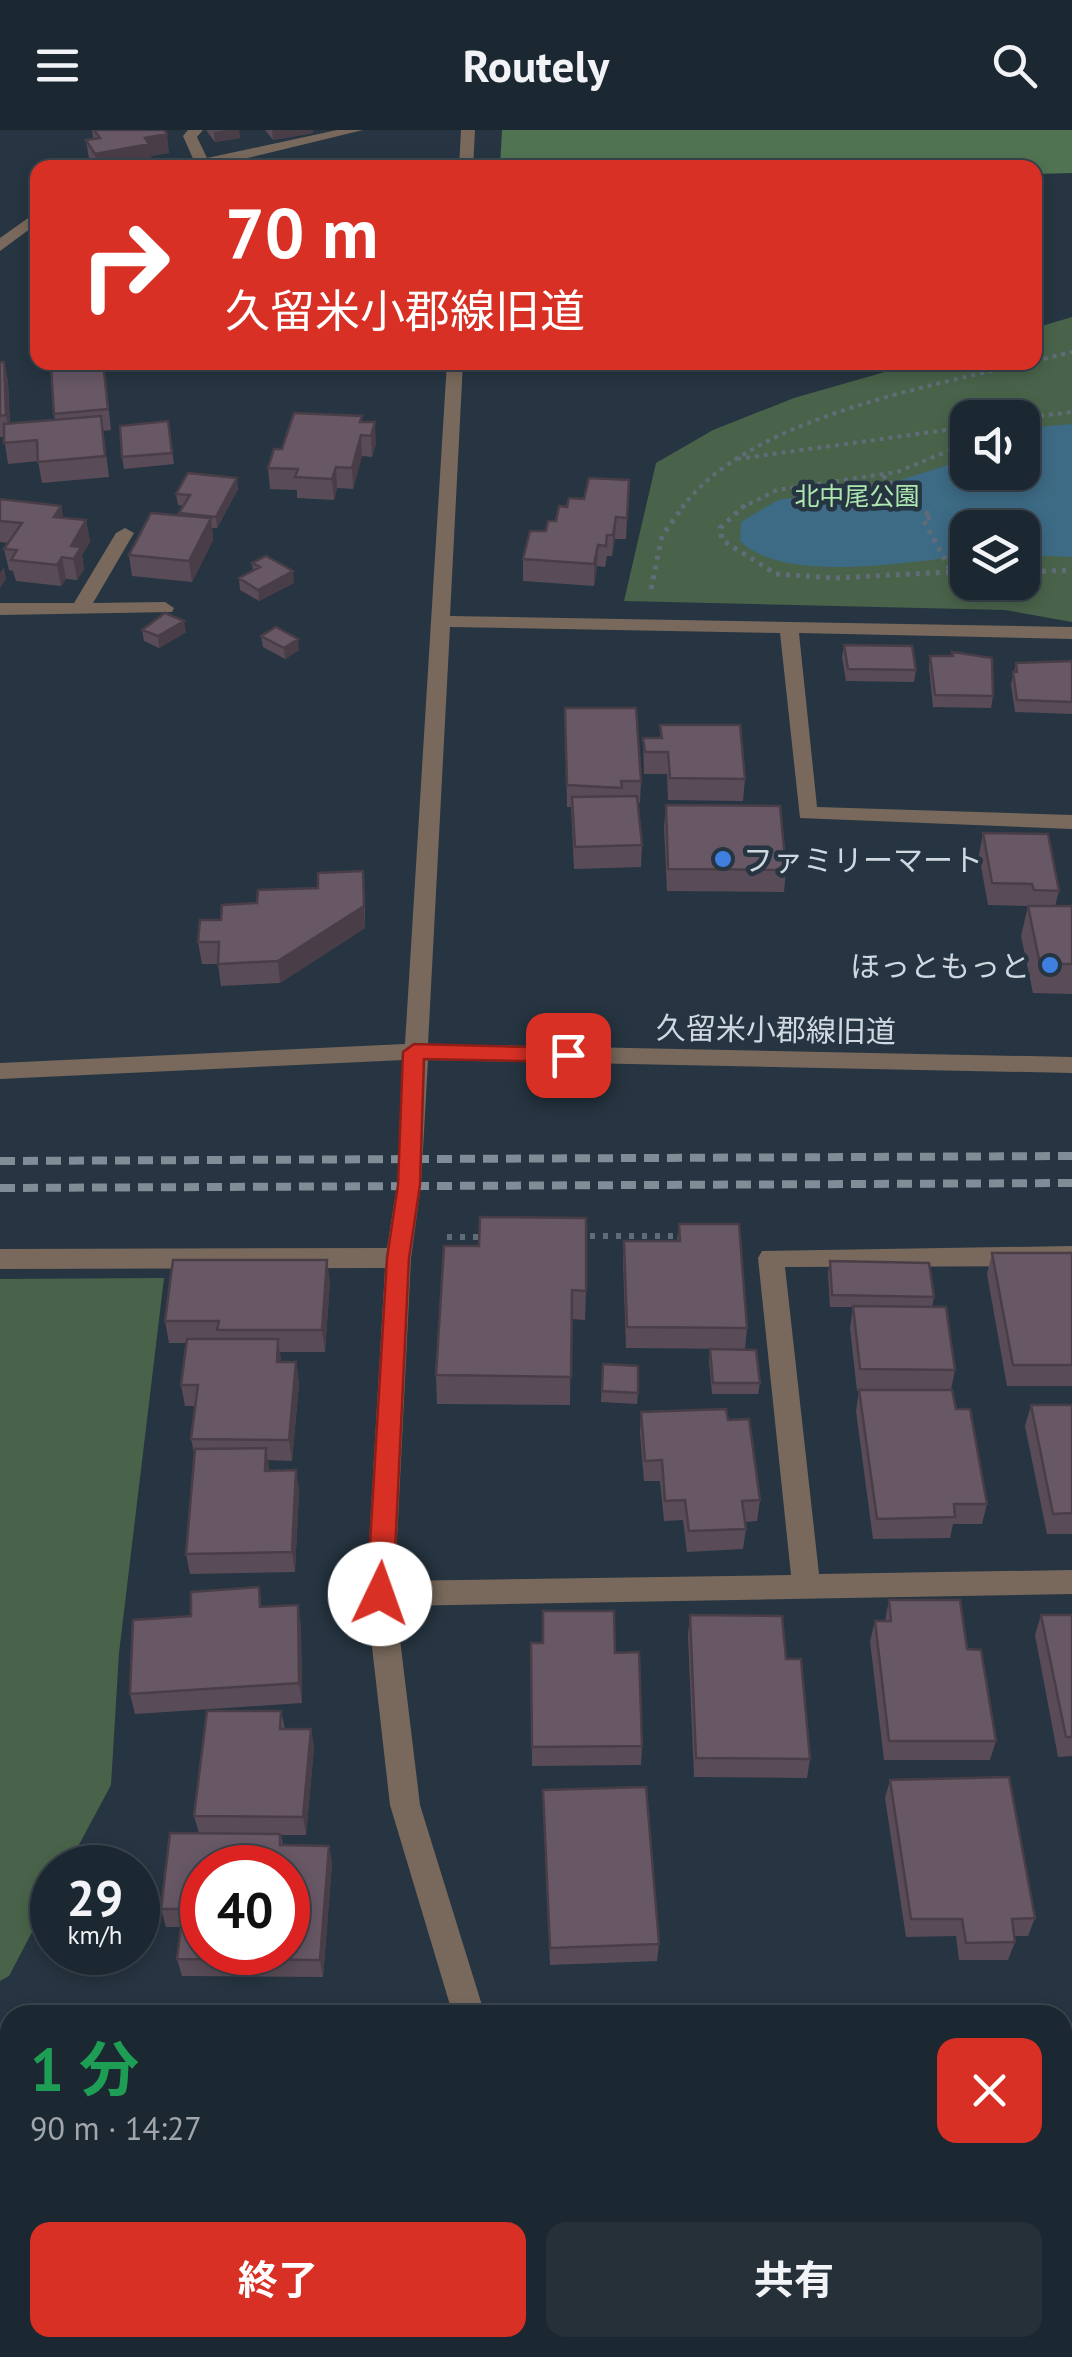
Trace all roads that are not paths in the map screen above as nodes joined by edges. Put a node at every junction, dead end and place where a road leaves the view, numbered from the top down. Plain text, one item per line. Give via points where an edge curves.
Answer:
1 (196, 130) edge
2 (356, 130) edge
3 (468, 130) edge
4 (202, 160) edge
5 (222, 160) edge
6 (466, 160) edge
7 (30, 222) edge
8 (0, 246) edge
9 (455, 370) edge
10 (125, 533) dead end
11 (81, 607) junction
12 (0, 608) edge
13 (165, 608) dead end
14 (441, 621) junction
15 (789, 628) junction
16 (1072, 633) edge
17 (1072, 822) edge
18 (414, 1052) junction
19 (1072, 1065) edge
20 (0, 1071) edge
21 (1072, 1256) edge
22 (398, 1258) junction
23 (0, 1260) edge
24 (1072, 1582) edge
25 (806, 1584) junction
26 (380, 1594) junction
27 (466, 2005) edge

1 - 4 street via 190,136
2 - 5 street
3 - 6 street
7 - 8 street
9 - 14 street
10 - 11 street
11 - 12 street
11 - 13 street
14 - 15 street
14 - 18 street
15 - 16 street
15 - 17 street via 807,813
18 - 19 street, 久留米小郡線旧道
18 - 20 street, 久留米小郡線旧道
18 - 22 street via 409,1185
21 - 25 street via 770,1258
22 - 23 street
22 - 26 street
24 - 25 street
25 - 26 street
26 - 27 street via 405,1805

